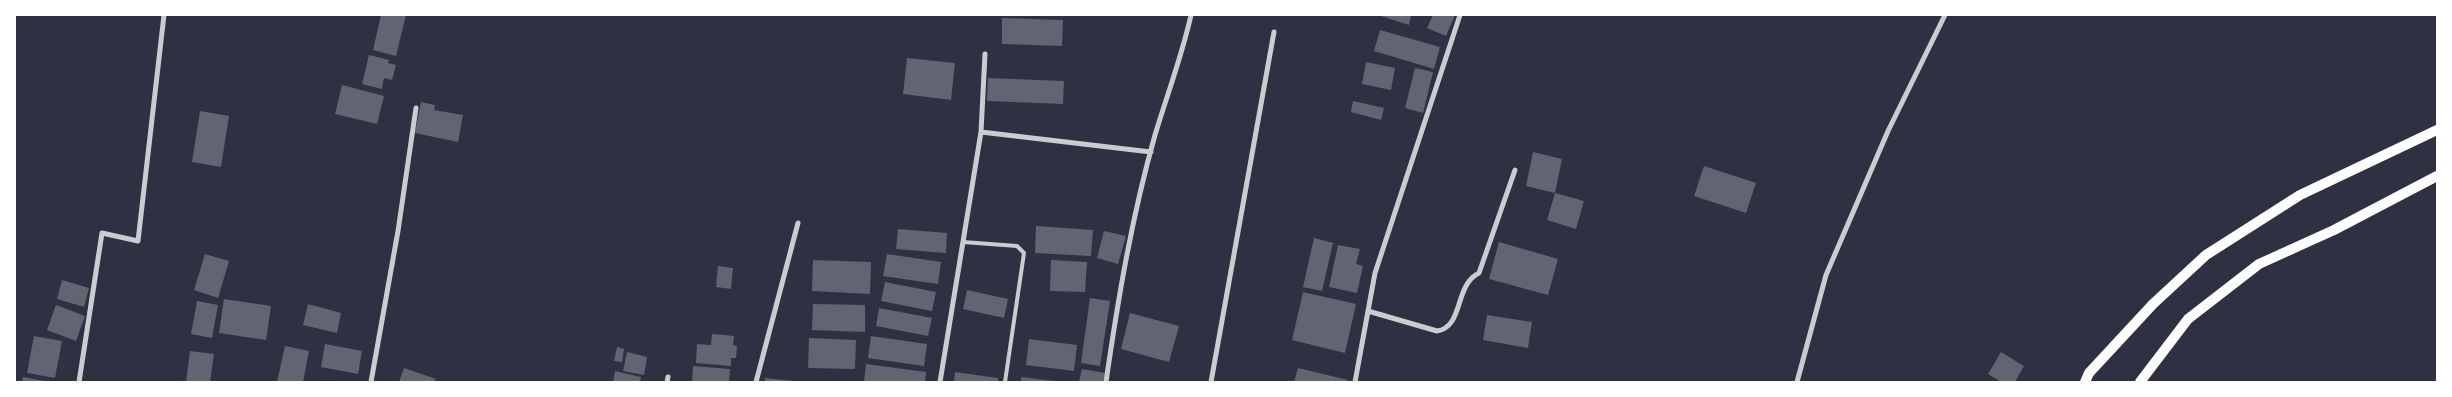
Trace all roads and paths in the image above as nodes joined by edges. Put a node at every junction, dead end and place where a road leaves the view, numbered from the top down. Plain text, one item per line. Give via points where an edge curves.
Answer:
1 (164, 15) edge
2 (1191, 15) edge
3 (1460, 15) edge
4 (1945, 15) edge
5 (1274, 32) dead end
6 (985, 54) dead end
7 (416, 108) dead end
8 (2437, 130) edge
9 (981, 132) junction
10 (1151, 152) junction
11 (1515, 170) dead end
12 (2437, 176) edge
13 (798, 223) dead end
14 (963, 242) junction
15 (1368, 311) junction
16 (80, 382) edge
17 (371, 382) edge
18 (756, 382) edge
19 (940, 382) edge
20 (1005, 382) edge
21 (1106, 382) edge
22 (1211, 382) edge
23 (1355, 382) edge
24 (1797, 382) edge
25 (2085, 382) edge
26 (2140, 382) edge

1 - 16 street via 138,241 102,233
2 - 10 street via 1184,51
3 - 15 street via 1375,273
4 - 24 street via 1888,132 1826,275
5 - 22 street
6 - 9 street
7 - 17 street
8 - 25 main road via 2300,195 2206,255 2153,304 2089,373
9 - 10 street
9 - 14 street
10 - 21 street via 1121,282
11 - 15 street via 1479,273 1467,280 1452,323 1445,330 1437,331
12 - 26 main road via 2334,230 2259,264 2188,319
13 - 18 street
14 - 19 street
14 - 20 lane via 1017,246 1024,253
15 - 23 street

